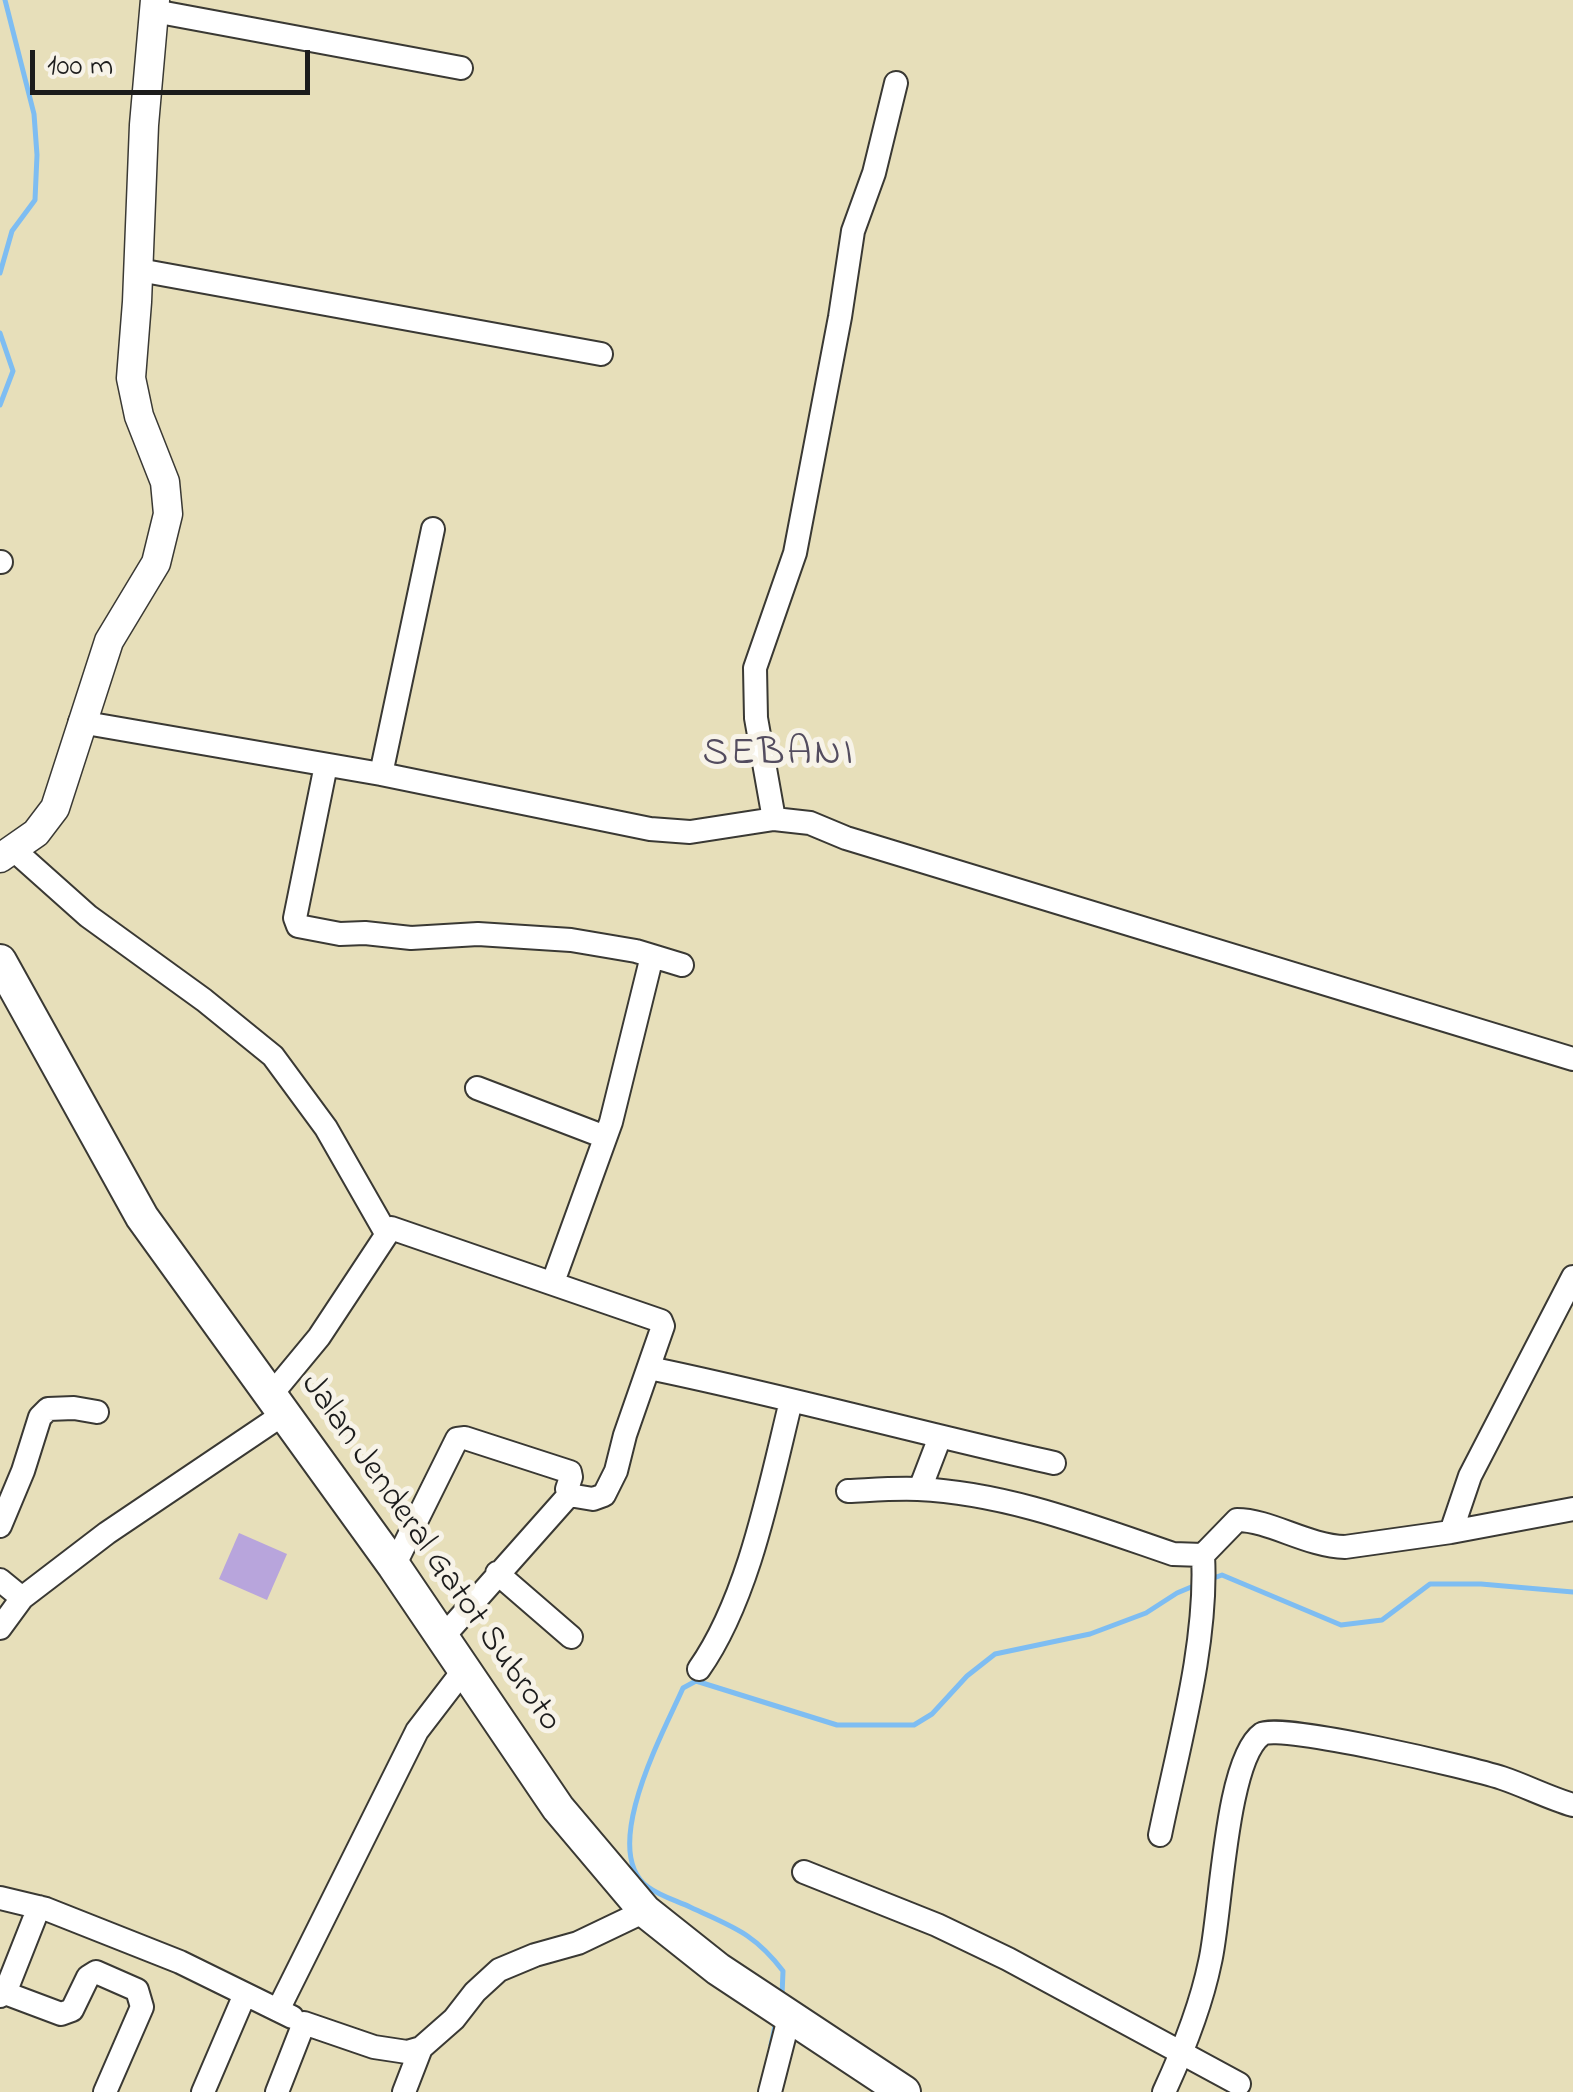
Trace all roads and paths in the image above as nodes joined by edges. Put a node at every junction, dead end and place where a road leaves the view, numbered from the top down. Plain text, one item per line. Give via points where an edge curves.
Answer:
1 (155, 6) edge
2 (462, 68) dead end
3 (896, 84) dead end
4 (139, 270) junction
5 (601, 354) dead end
6 (433, 529) dead end
7 (80, 722) junction
8 (326, 765) junction
9 (381, 774) junction
10 (774, 819) junction
11 (7, 854) edge
12 (652, 956) junction
13 (0, 961) edge
14 (682, 964) dead end
15 (1573, 1059) edge
16 (477, 1088) dead end
17 (606, 1138) junction
18 (386, 1232) junction
19 (1573, 1277) edge
20 (553, 1282) junction
21 (649, 1368) junction
22 (791, 1402) junction
23 (278, 1404) junction
24 (96, 1412) dead end
25 (940, 1438) junction
26 (1054, 1462) dead end
27 (920, 1489) junction
28 (848, 1491) dead end
29 (569, 1494) junction
30 (1573, 1510) edge
31 (0, 1526) edge
32 (1451, 1532) junction
33 (394, 1566) junction
34 (1204, 1570) junction
35 (497, 1573) junction
36 (0, 1580) edge
37 (22, 1598) junction
38 (0, 1628) edge
39 (571, 1637) dead end
40 (442, 1638) junction
41 (699, 1669) dead end
42 (463, 1670) junction
43 (1573, 1805) edge
44 (1160, 1835) dead end
45 (804, 1872) dead end
46 (0, 1898) edge
47 (39, 1906) junction
48 (646, 1910) junction
49 (245, 1994) junction
50 (2, 1995) edge
51 (278, 2010) junction
52 (781, 2012) junction
53 (304, 2023) junction
54 (422, 2048) junction
55 (1182, 2053) junction
56 (1239, 2084) dead end
57 (106, 2092) edge
58 (202, 2092) edge
59 (276, 2092) edge
60 (404, 2092) edge
61 (770, 2092) edge
62 (904, 2092) edge
63 (1164, 2092) edge

1 - 2 street
1 - 4 main road
3 - 10 street via 853,230 799,537 756,668 756,718
4 - 5 street
4 - 7 main road via 132,394 165,482 168,514 156,564 109,641
6 - 9 street
7 - 8 street
7 - 11 main road via 55,808
8 - 9 street
8 - 12 street via 298,926 411,938 571,940
9 - 10 street via 650,829 690,832
10 - 15 street via 810,823
11 - 18 street via 273,1056 317,1114
12 - 14 street
12 - 17 street
13 - 23 highway, Jalan Jenderal Gatot Subroto via 142,1217
16 - 17 street
17 - 20 street
18 - 20 street via 398,1229
18 - 23 street
19 - 32 street via 1470,1476
20 - 21 street via 661,1321
21 - 22 street
21 - 29 street via 604,1495
22 - 25 street
22 - 41 street via 734,1602
23 - 33 highway, Jalan Jenderal Gatot Subroto
23 - 37 street
24 - 31 street via 48,1409 40,1417
25 - 26 street
25 - 27 street
27 - 28 street
27 - 34 street via 992,1498 1075,1521
29 - 33 street via 570,1472 457,1439
29 - 35 street
30 - 32 street
32 - 34 street via 1333,1547 1237,1520
33 - 40 highway, Jalan Jenderal Gatot Subroto
34 - 44 street via 1196,1655
35 - 39 street
35 - 40 street
36 - 37 street
37 - 38 street
40 - 42 highway, Jalan Jenderal Gatot Subroto
42 - 48 highway, Jalan Jenderal Gatot Subroto via 558,1808
42 - 51 street via 417,1731
43 - 55 street via 1417,1757 1298,1733 1263,1734 1235,1795 1210,1964
45 - 55 street via 1008,1959
46 - 47 street
47 - 49 street
47 - 50 street
48 - 52 highway, Jalan Jenderal Gatot Subroto
48 - 54 street via 499,1970
49 - 51 street
49 - 58 street
50 - 57 street via 61,2014 72,2010 96,1972 137,1990 142,2008
51 - 53 street
52 - 61 street
52 - 62 highway, Jalan Jenderal Gatot Subroto
53 - 54 street via 374,2046
53 - 59 street
54 - 60 street
55 - 56 street
55 - 63 street

